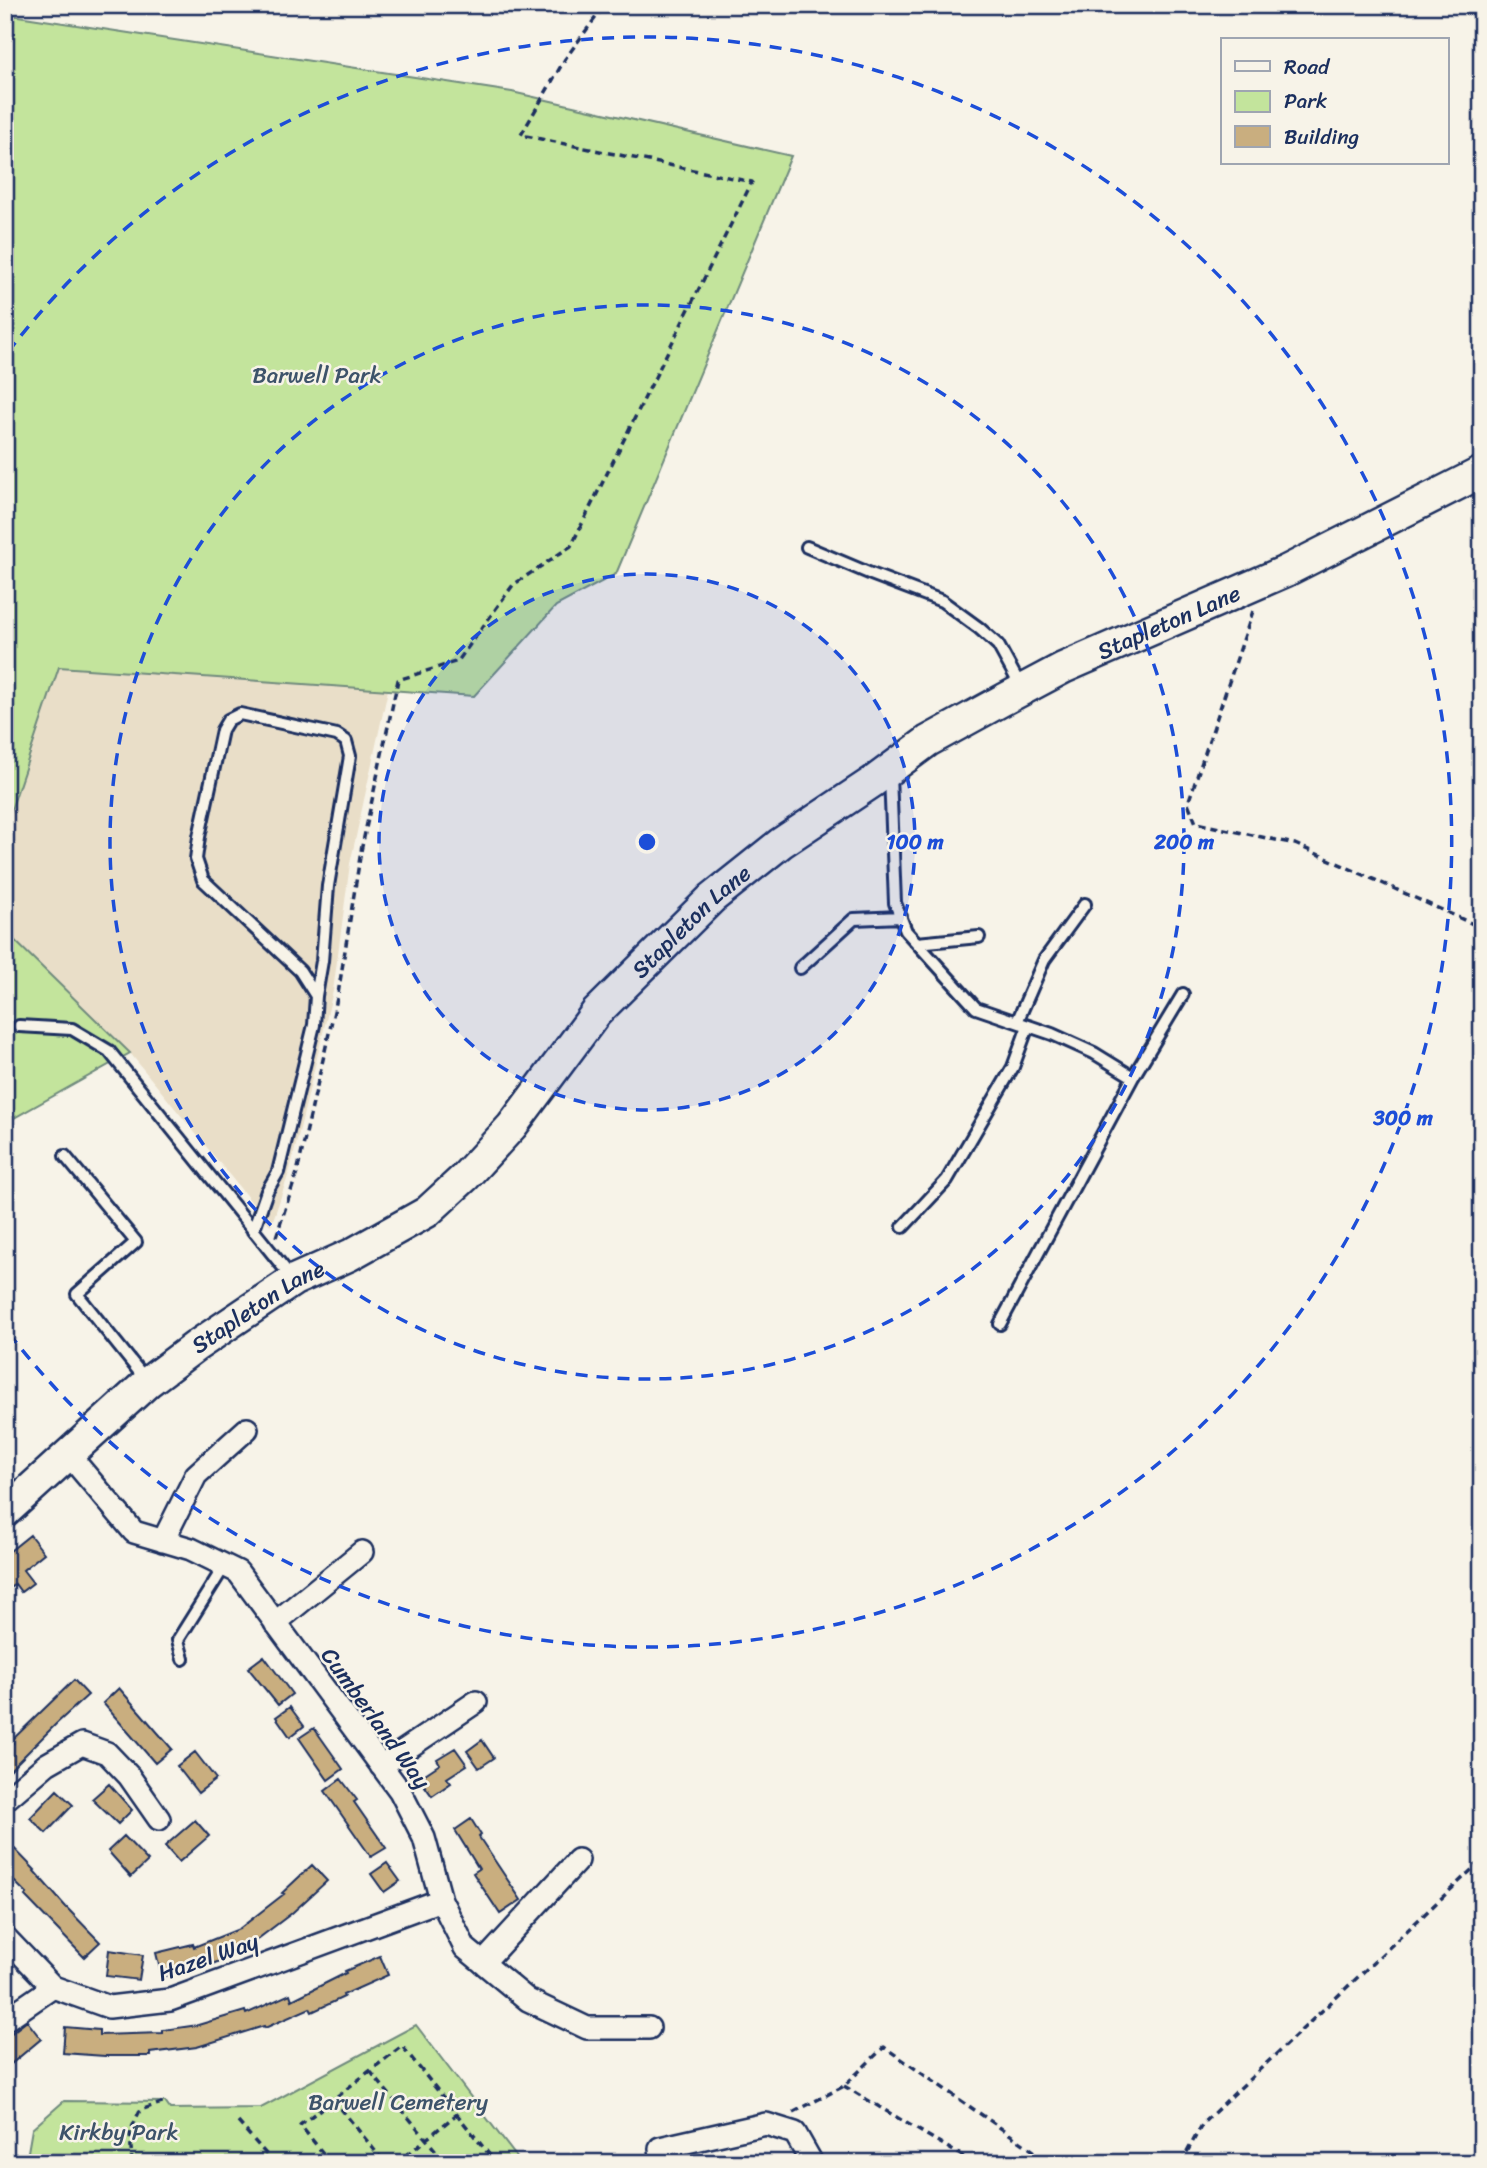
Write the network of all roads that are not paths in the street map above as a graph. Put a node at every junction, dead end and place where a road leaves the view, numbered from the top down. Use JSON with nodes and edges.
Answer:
{"nodes":[{"id":1,"x":1482,"y":472,"type":"edge"},
{"id":2,"x":807,"y":547,"type":"dead end"},
{"id":3,"x":1023,"y":690,"type":"junction"},
{"id":4,"x":890,"y":769,"type":"junction"},
{"id":5,"x":1085,"y":905,"type":"dead end"},
{"id":6,"x":901,"y":917,"type":"junction"},
{"id":7,"x":979,"y":937,"type":"dead end"},
{"id":8,"x":917,"y":943,"type":"junction"},
{"id":9,"x":800,"y":968,"type":"dead end"},
{"id":10,"x":1183,"y":994,"type":"dead end"},
{"id":11,"x":316,"y":996,"type":"junction"},
{"id":12,"x":1017,"y":1021,"type":"junction"},
{"id":13,"x":19,"y":1026,"type":"dead end"},
{"id":14,"x":1028,"y":1026,"type":"junction"},
{"id":15,"x":1133,"y":1077,"type":"junction"},
{"id":16,"x":65,"y":1156,"type":"dead end"},
{"id":17,"x":903,"y":1227,"type":"dead end"},
{"id":18,"x":253,"y":1231,"type":"junction"},
{"id":19,"x":293,"y":1280,"type":"junction"},
{"id":20,"x":1000,"y":1324,"type":"dead end"},
{"id":21,"x":148,"y":1382,"type":"junction"},
{"id":22,"x":247,"y":1429,"type":"dead end"},
{"id":23,"x":69,"y":1455,"type":"junction"},
{"id":24,"x":5,"y":1512,"type":"edge"},
{"id":25,"x":163,"y":1541,"type":"junction"},
{"id":26,"x":362,"y":1552,"type":"dead end"},
{"id":27,"x":225,"y":1565,"type":"junction"},
{"id":28,"x":275,"y":1623,"type":"junction"},
{"id":29,"x":183,"y":1659,"type":"dead end"},
{"id":30,"x":476,"y":1702,"type":"dead end"},
{"id":31,"x":381,"y":1766,"type":"junction"},
{"id":32,"x":5,"y":1800,"type":"edge"},
{"id":33,"x":159,"y":1819,"type":"dead end"},
{"id":34,"x":578,"y":1860,"type":"dead end"},
{"id":35,"x":440,"y":1900,"type":"junction"},
{"id":36,"x":5,"y":1937,"type":"edge"},
{"id":37,"x":483,"y":1963,"type":"junction"},
{"id":38,"x":53,"y":1987,"type":"junction"},
{"id":39,"x":5,"y":2020,"type":"edge"},
{"id":40,"x":649,"y":2028,"type":"dead end"},
{"id":41,"x":662,"y":2163,"type":"edge"},
{"id":42,"x":812,"y":2163,"type":"edge"}],
"edges":[{"from":1,"to":3,"type":"street","name":"Stapleton Lane"},
{"from":2,"to":3,"type":"lane"},
{"from":3,"to":4,"type":"street","name":"Stapleton Lane"},
{"from":4,"to":6,"type":"lane"},
{"from":4,"to":19,"type":"street","name":"Stapleton Lane"},
{"from":5,"to":12,"type":"lane"},
{"from":6,"to":8,"type":"lane"},
{"from":6,"to":9,"type":"lane"},
{"from":7,"to":8,"type":"lane"},
{"from":8,"to":12,"type":"lane"},
{"from":10,"to":15,"type":"lane"},
{"from":11,"to":11,"type":"lane"},
{"from":11,"to":18,"type":"lane"},
{"from":12,"to":14,"type":"lane"},
{"from":13,"to":18,"type":"lane"},
{"from":14,"to":15,"type":"lane"},
{"from":14,"to":17,"type":"lane"},
{"from":15,"to":20,"type":"lane"},
{"from":16,"to":21,"type":"lane"},
{"from":18,"to":19,"type":"lane"},
{"from":19,"to":21,"type":"street","name":"Stapleton Lane"},
{"from":21,"to":23,"type":"street","name":"Stapleton Lane"},
{"from":22,"to":25,"type":"street"},
{"from":23,"to":24,"type":"street","name":"Stapleton Lane"},
{"from":23,"to":25,"type":"street","name":"Cumberland Way"},
{"from":25,"to":27,"type":"street","name":"Cumberland Way"},
{"from":26,"to":28,"type":"street"},
{"from":27,"to":28,"type":"street","name":"Cumberland Way"},
{"from":27,"to":29,"type":"lane"},
{"from":28,"to":31,"type":"street","name":"Cumberland Way"},
{"from":30,"to":31,"type":"street"},
{"from":31,"to":35,"type":"street","name":"Cumberland Way"},
{"from":32,"to":33,"type":"street"},
{"from":34,"to":37,"type":"street"},
{"from":35,"to":37,"type":"street","name":"Cumberland Way"},
{"from":35,"to":38,"type":"street","name":"Hazel Way"},
{"from":36,"to":38,"type":"street","name":"Hazel Way"},
{"from":37,"to":40,"type":"street","name":"Cumberland Way"},
{"from":38,"to":39,"type":"street"},
{"from":41,"to":42,"type":"street"}]}
